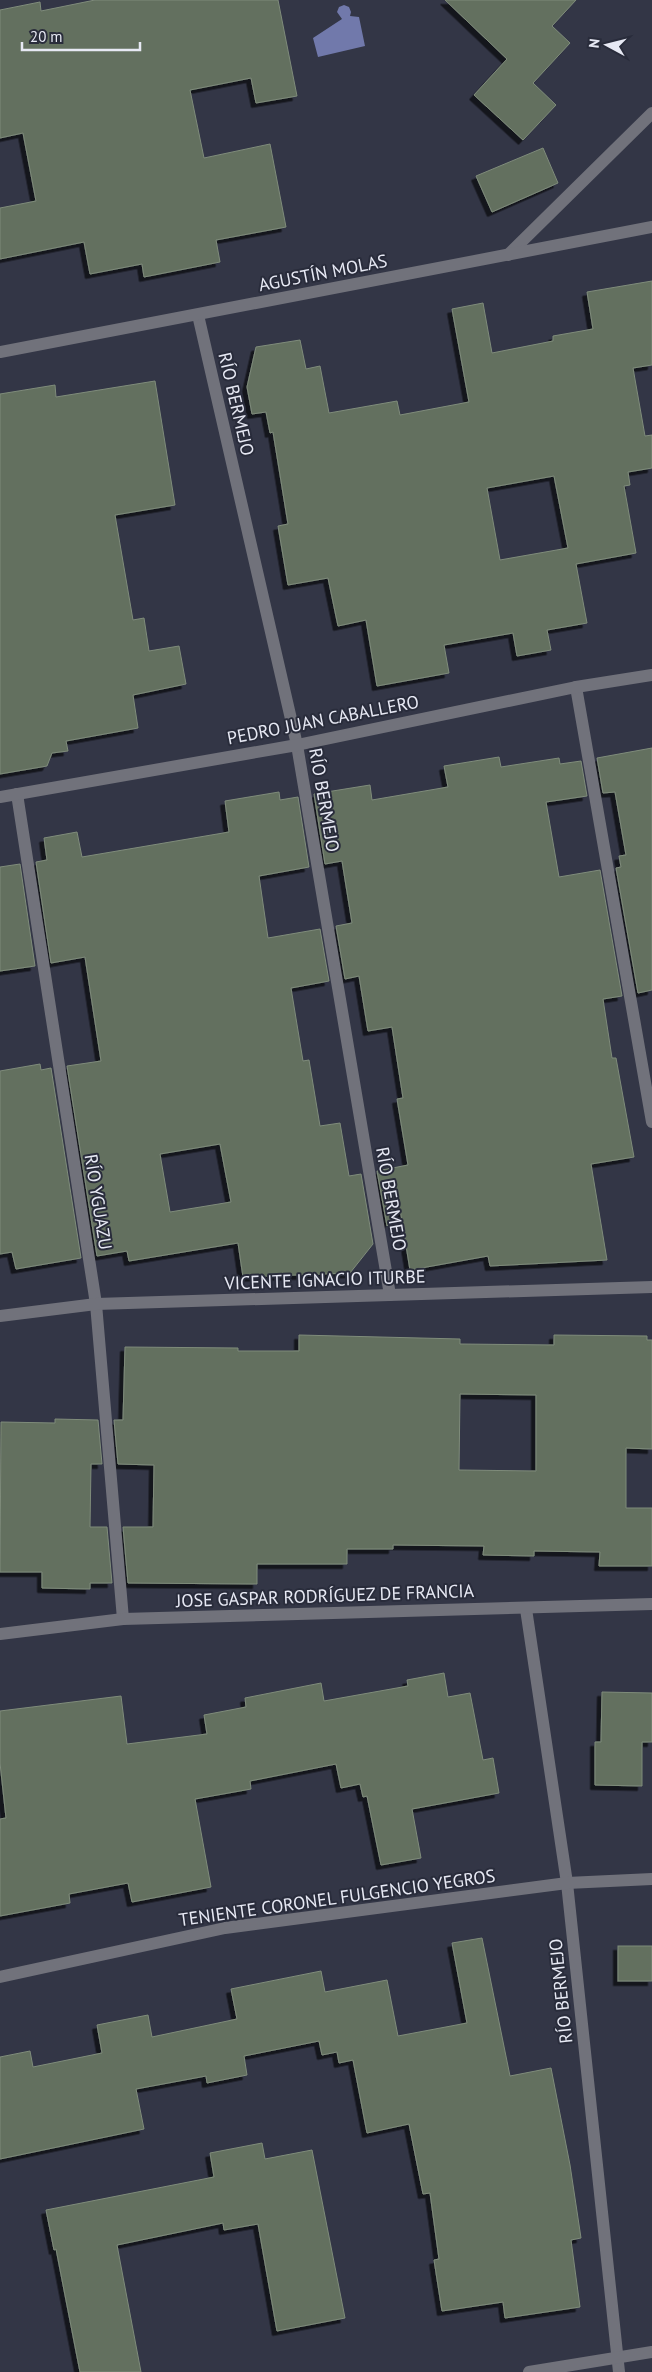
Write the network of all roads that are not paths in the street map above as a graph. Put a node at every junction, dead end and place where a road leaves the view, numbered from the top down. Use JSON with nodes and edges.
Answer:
{"nodes":[{"id":1,"x":652,"y":113,"type":"edge"},
{"id":2,"x":652,"y":227,"type":"edge"},
{"id":3,"x":508,"y":255,"type":"junction"},
{"id":4,"x":198,"y":315,"type":"junction"},
{"id":5,"x":0,"y":352,"type":"edge"},
{"id":6,"x":652,"y":675,"type":"edge"},
{"id":7,"x":576,"y":687,"type":"junction"},
{"id":8,"x":297,"y":745,"type":"junction"},
{"id":9,"x":17,"y":794,"type":"junction"},
{"id":10,"x":0,"y":797,"type":"edge"},
{"id":11,"x":652,"y":1122,"type":"edge"},
{"id":12,"x":652,"y":1287,"type":"edge"},
{"id":13,"x":390,"y":1295,"type":"junction"},
{"id":14,"x":96,"y":1304,"type":"junction"},
{"id":15,"x":0,"y":1316,"type":"edge"},
{"id":16,"x":652,"y":1604,"type":"edge"},
{"id":17,"x":526,"y":1608,"type":"junction"},
{"id":18,"x":123,"y":1619,"type":"junction"},
{"id":19,"x":0,"y":1634,"type":"edge"},
{"id":20,"x":652,"y":1879,"type":"edge"},
{"id":21,"x":567,"y":1883,"type":"junction"},
{"id":22,"x":0,"y":1977,"type":"edge"},
{"id":23,"x":652,"y":2352,"type":"edge"},
{"id":24,"x":617,"y":2358,"type":"junction"},
{"id":25,"x":529,"y":2372,"type":"edge"},
{"id":26,"x":619,"y":2372,"type":"edge"}],
"edges":[{"from":1,"to":3,"type":"street"},
{"from":2,"to":3,"type":"street","name":"AGUSTÍN MOLAS"},
{"from":3,"to":4,"type":"street","name":"AGUSTÍN MOLAS"},
{"from":4,"to":5,"type":"street","name":"AGUSTÍN MOLAS"},
{"from":4,"to":8,"type":"street","name":"RÍO BERMEJO"},
{"from":6,"to":7,"type":"street","name":"PEDRO JUAN CABALLERO"},
{"from":7,"to":8,"type":"street","name":"PEDRO JUAN CABALLERO"},
{"from":7,"to":11,"type":"street"},
{"from":8,"to":9,"type":"street","name":"PEDRO JUAN CABALLERO"},
{"from":8,"to":13,"type":"street","name":"RÍO BERMEJO"},
{"from":9,"to":10,"type":"street","name":"PEDRO JUAN CABALLERO"},
{"from":9,"to":14,"type":"street","name":"RÍO YGUAZU"},
{"from":12,"to":13,"type":"street","name":"VICENTE IGNACIO ITURBE"},
{"from":13,"to":14,"type":"street","name":"VICENTE IGNACIO ITURBE"},
{"from":14,"to":15,"type":"street","name":"VICENTE IGNACIO ITURBE"},
{"from":14,"to":18,"type":"street","name":"RÍO YGUAZU"},
{"from":16,"to":17,"type":"street","name":"JOSE GASPAR RODRÍGUEZ DE FRANCIA"},
{"from":17,"to":18,"type":"street","name":"JOSE GASPAR RODRÍGUEZ DE FRANCIA"},
{"from":17,"to":21,"type":"street","name":"RÍO BERMEJO"},
{"from":18,"to":19,"type":"street","name":"JOSE GASPAR RODRÍGUEZ DE FRANCIA"},
{"from":20,"to":21,"type":"street","name":"TENIENTE CORONEL FULGENCIO YEGROS"},
{"from":21,"to":22,"type":"street","name":"TENIENTE CORONEL FULGENCIO YEGROS"},
{"from":21,"to":24,"type":"street","name":"RÍO BERMEJO"},
{"from":23,"to":24,"type":"street"},
{"from":24,"to":25,"type":"street"},
{"from":24,"to":26,"type":"street","name":"RÍO BERMEJO"}]}
